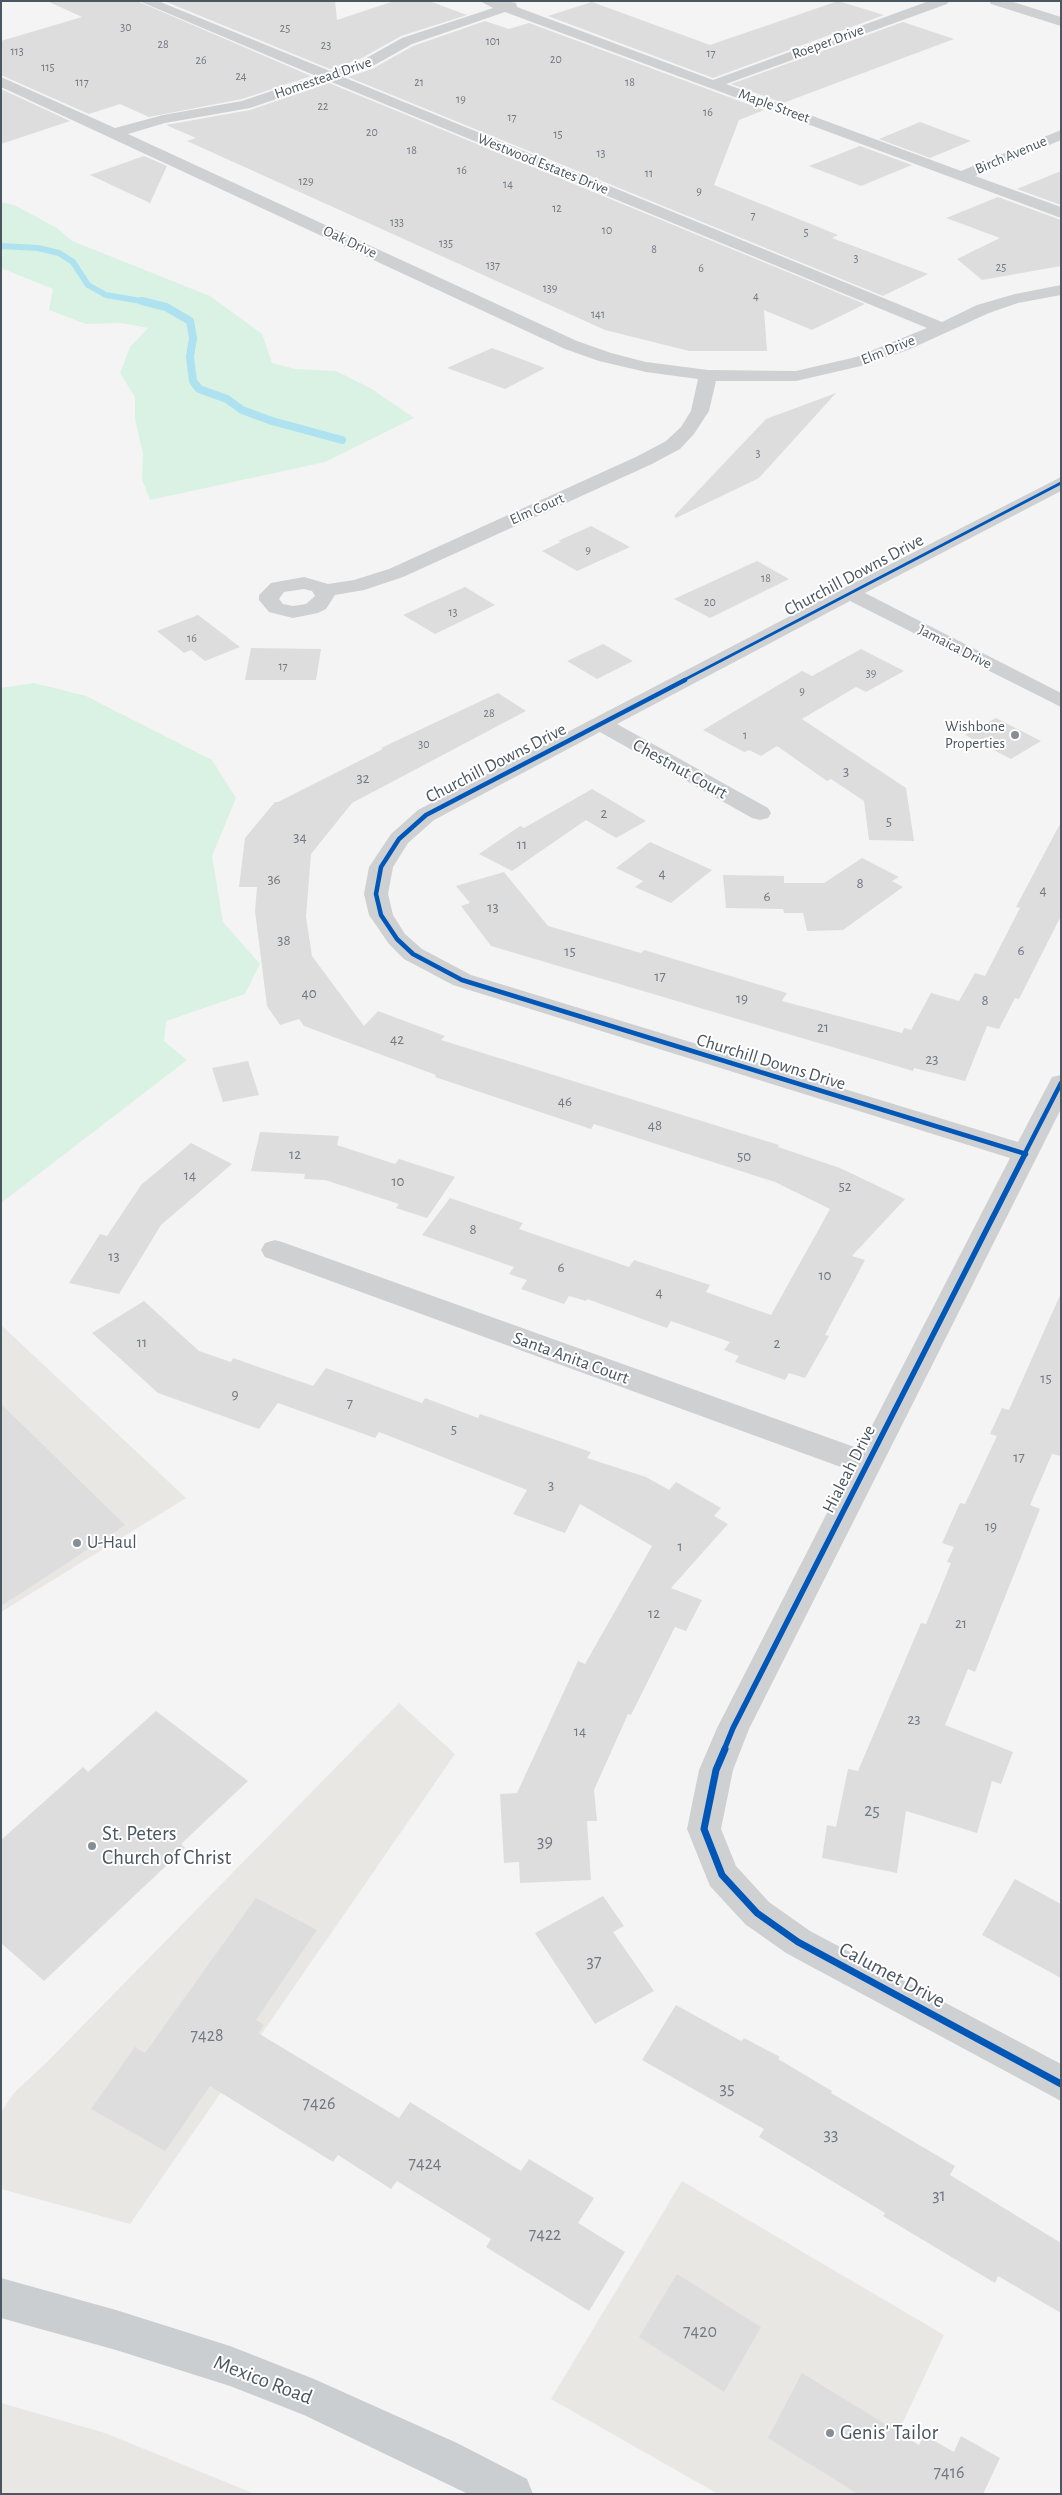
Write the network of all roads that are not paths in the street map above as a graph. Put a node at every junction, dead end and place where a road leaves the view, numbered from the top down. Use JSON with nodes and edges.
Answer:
{"nodes":[{"id":1,"x":146,"y":1,"type":"edge"},
{"id":2,"x":487,"y":1,"type":"edge"},
{"id":3,"x":524,"y":1,"type":"edge"},
{"id":4,"x":942,"y":1,"type":"edge"},
{"id":5,"x":996,"y":1,"type":"edge"},
{"id":6,"x":505,"y":8,"type":"junction"},
{"id":7,"x":1061,"y":22,"type":"edge"},
{"id":8,"x":330,"y":76,"type":"junction"},
{"id":9,"x":1,"y":80,"type":"edge"},
{"id":10,"x":714,"y":84,"type":"junction"},
{"id":11,"x":115,"y":133,"type":"junction"},
{"id":12,"x":1061,"y":134,"type":"edge"},
{"id":13,"x":962,"y":176,"type":"junction"},
{"id":14,"x":1061,"y":212,"type":"edge"},
{"id":15,"x":1061,"y":290,"type":"edge"},
{"id":16,"x":940,"y":327,"type":"junction"},
{"id":17,"x":708,"y":375,"type":"junction"},
{"id":18,"x":1057,"y":489,"type":"edge"},
{"id":19,"x":324,"y":592,"type":"dead end"},
{"id":20,"x":849,"y":593,"type":"junction"},
{"id":21,"x":1061,"y":701,"type":"edge"},
{"id":22,"x":601,"y":724,"type":"junction"},
{"id":23,"x":760,"y":813,"type":"dead end"},
{"id":24,"x":1061,"y":1083,"type":"edge"},
{"id":25,"x":1026,"y":1154,"type":"junction"},
{"id":26,"x":275,"y":1250,"type":"dead end"},
{"id":27,"x":867,"y":1464,"type":"junction"},
{"id":28,"x":722,"y":1875,"type":"joint"},
{"id":29,"x":1061,"y":2084,"type":"edge"},
{"id":30,"x":1,"y":2298,"type":"edge"},
{"id":31,"x":512,"y":2494,"type":"edge"}],
"edges":[{"from":1,"to":8,"type":"street","name":"Westwood Estates Drive"},
{"from":2,"to":6,"type":"street","name":"Maple Street"},
{"from":3,"to":6,"type":"street","name":"Homestead Drive"},
{"from":4,"to":10,"type":"street","name":"Roeper Drive"},
{"from":5,"to":7,"type":"street"},
{"from":6,"to":8,"type":"street","name":"Homestead Drive"},
{"from":6,"to":10,"type":"street","name":"Maple Street"},
{"from":8,"to":11,"type":"street","name":"Homestead Drive"},
{"from":8,"to":16,"type":"street","name":"Westwood Estates Drive"},
{"from":9,"to":11,"type":"street","name":"Oak Drive"},
{"from":10,"to":13,"type":"street","name":"Maple Street"},
{"from":11,"to":17,"type":"street","name":"Oak Drive"},
{"from":12,"to":13,"type":"street","name":"Birch Avenue"},
{"from":13,"to":14,"type":"street","name":"Maple Street"},
{"from":15,"to":16,"type":"street","name":"Elm Drive"},
{"from":16,"to":17,"type":"street","name":"Elm Drive"},
{"from":17,"to":19,"type":"street","name":"Elm Court"},
{"from":18,"to":20,"type":"street","name":"Churchill Downs Drive"},
{"from":20,"to":21,"type":"street","name":"Jamaica Drive"},
{"from":20,"to":22,"type":"street","name":"Churchill Downs Drive"},
{"from":22,"to":23,"type":"street","name":"Chestnut Court"},
{"from":22,"to":25,"type":"street","name":"Churchill Downs Drive"},
{"from":24,"to":25,"type":"street","name":"Hialeah Drive"},
{"from":25,"to":27,"type":"street","name":"Hialeah Drive"},
{"from":26,"to":27,"type":"street","name":"Santa Anita Court"},
{"from":27,"to":28,"type":"street","name":"Hialeah Drive"},
{"from":28,"to":29,"type":"street","name":"Calumet Drive"},
{"from":30,"to":31,"type":"main road","name":"Mexico Road"}]}
